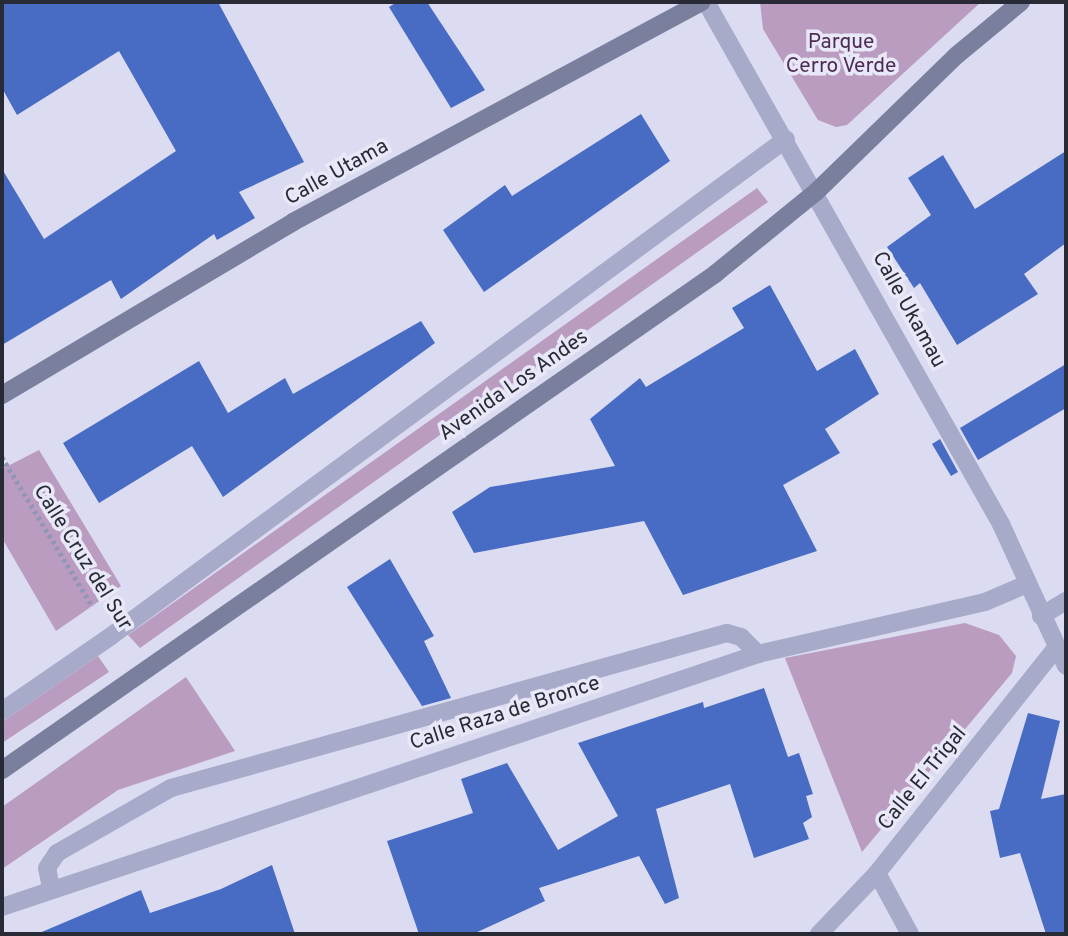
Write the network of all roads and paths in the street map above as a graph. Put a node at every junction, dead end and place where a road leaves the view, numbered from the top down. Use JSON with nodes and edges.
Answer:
{"nodes":[{"id":1,"x":703,"y":2,"type":"edge"},
{"id":2,"x":1021,"y":2,"type":"edge"},
{"id":3,"x":786,"y":139,"type":"junction"},
{"id":4,"x":816,"y":192,"type":"junction"},
{"id":5,"x":2,"y":395,"type":"edge"},
{"id":6,"x":2,"y":457,"type":"edge"},
{"id":7,"x":1027,"y":584,"type":"junction"},
{"id":8,"x":1066,"y":601,"type":"edge"},
{"id":9,"x":1041,"y":616,"type":"junction"},
{"id":10,"x":110,"y":636,"type":"junction"},
{"id":11,"x":1056,"y":648,"type":"junction"},
{"id":12,"x":758,"y":654,"type":"junction"},
{"id":13,"x":1066,"y":666,"type":"edge"},
{"id":14,"x":2,"y":711,"type":"edge"},
{"id":15,"x":2,"y":770,"type":"edge"},
{"id":16,"x":877,"y":873,"type":"junction"},
{"id":17,"x":51,"y":888,"type":"junction"},
{"id":18,"x":2,"y":907,"type":"edge"},
{"id":19,"x":819,"y":934,"type":"edge"},
{"id":20,"x":910,"y":934,"type":"edge"}],
"edges":[{"from":1,"to":3,"type":"street","name":"Calle Ukamau"},
{"from":1,"to":5,"type":"street","name":"Calle Utama"},
{"from":2,"to":4,"type":"street","name":"Avenida Los Andes"},
{"from":3,"to":4,"type":"street","name":"Calle Ukamau"},
{"from":3,"to":10,"type":"street","name":"Avenida Los Andes"},
{"from":4,"to":7,"type":"street","name":"Calle Ukamau"},
{"from":4,"to":15,"type":"street","name":"Avenida Los Andes"},
{"from":6,"to":10,"type":"path","name":"Calle Cruz del Sur"},
{"from":7,"to":9,"type":"street","name":"Calle Ukamau"},
{"from":7,"to":12,"type":"street","name":"Calle Raza de Bronce"},
{"from":8,"to":9,"type":"street"},
{"from":9,"to":11,"type":"street","name":"Calle Ukamau"},
{"from":10,"to":14,"type":"street","name":"Avenida Los Andes"},
{"from":11,"to":13,"type":"street","name":"Calle Ukamau"},
{"from":11,"to":16,"type":"street","name":"Calle El Trigal"},
{"from":12,"to":17,"type":"street","name":"Calle Raza de Bronce"},
{"from":12,"to":17,"type":"street"},
{"from":16,"to":19,"type":"street","name":"Calle El Trigal"},
{"from":16,"to":20,"type":"street"},
{"from":17,"to":18,"type":"street","name":"Calle Raza de Bronce"}]}
